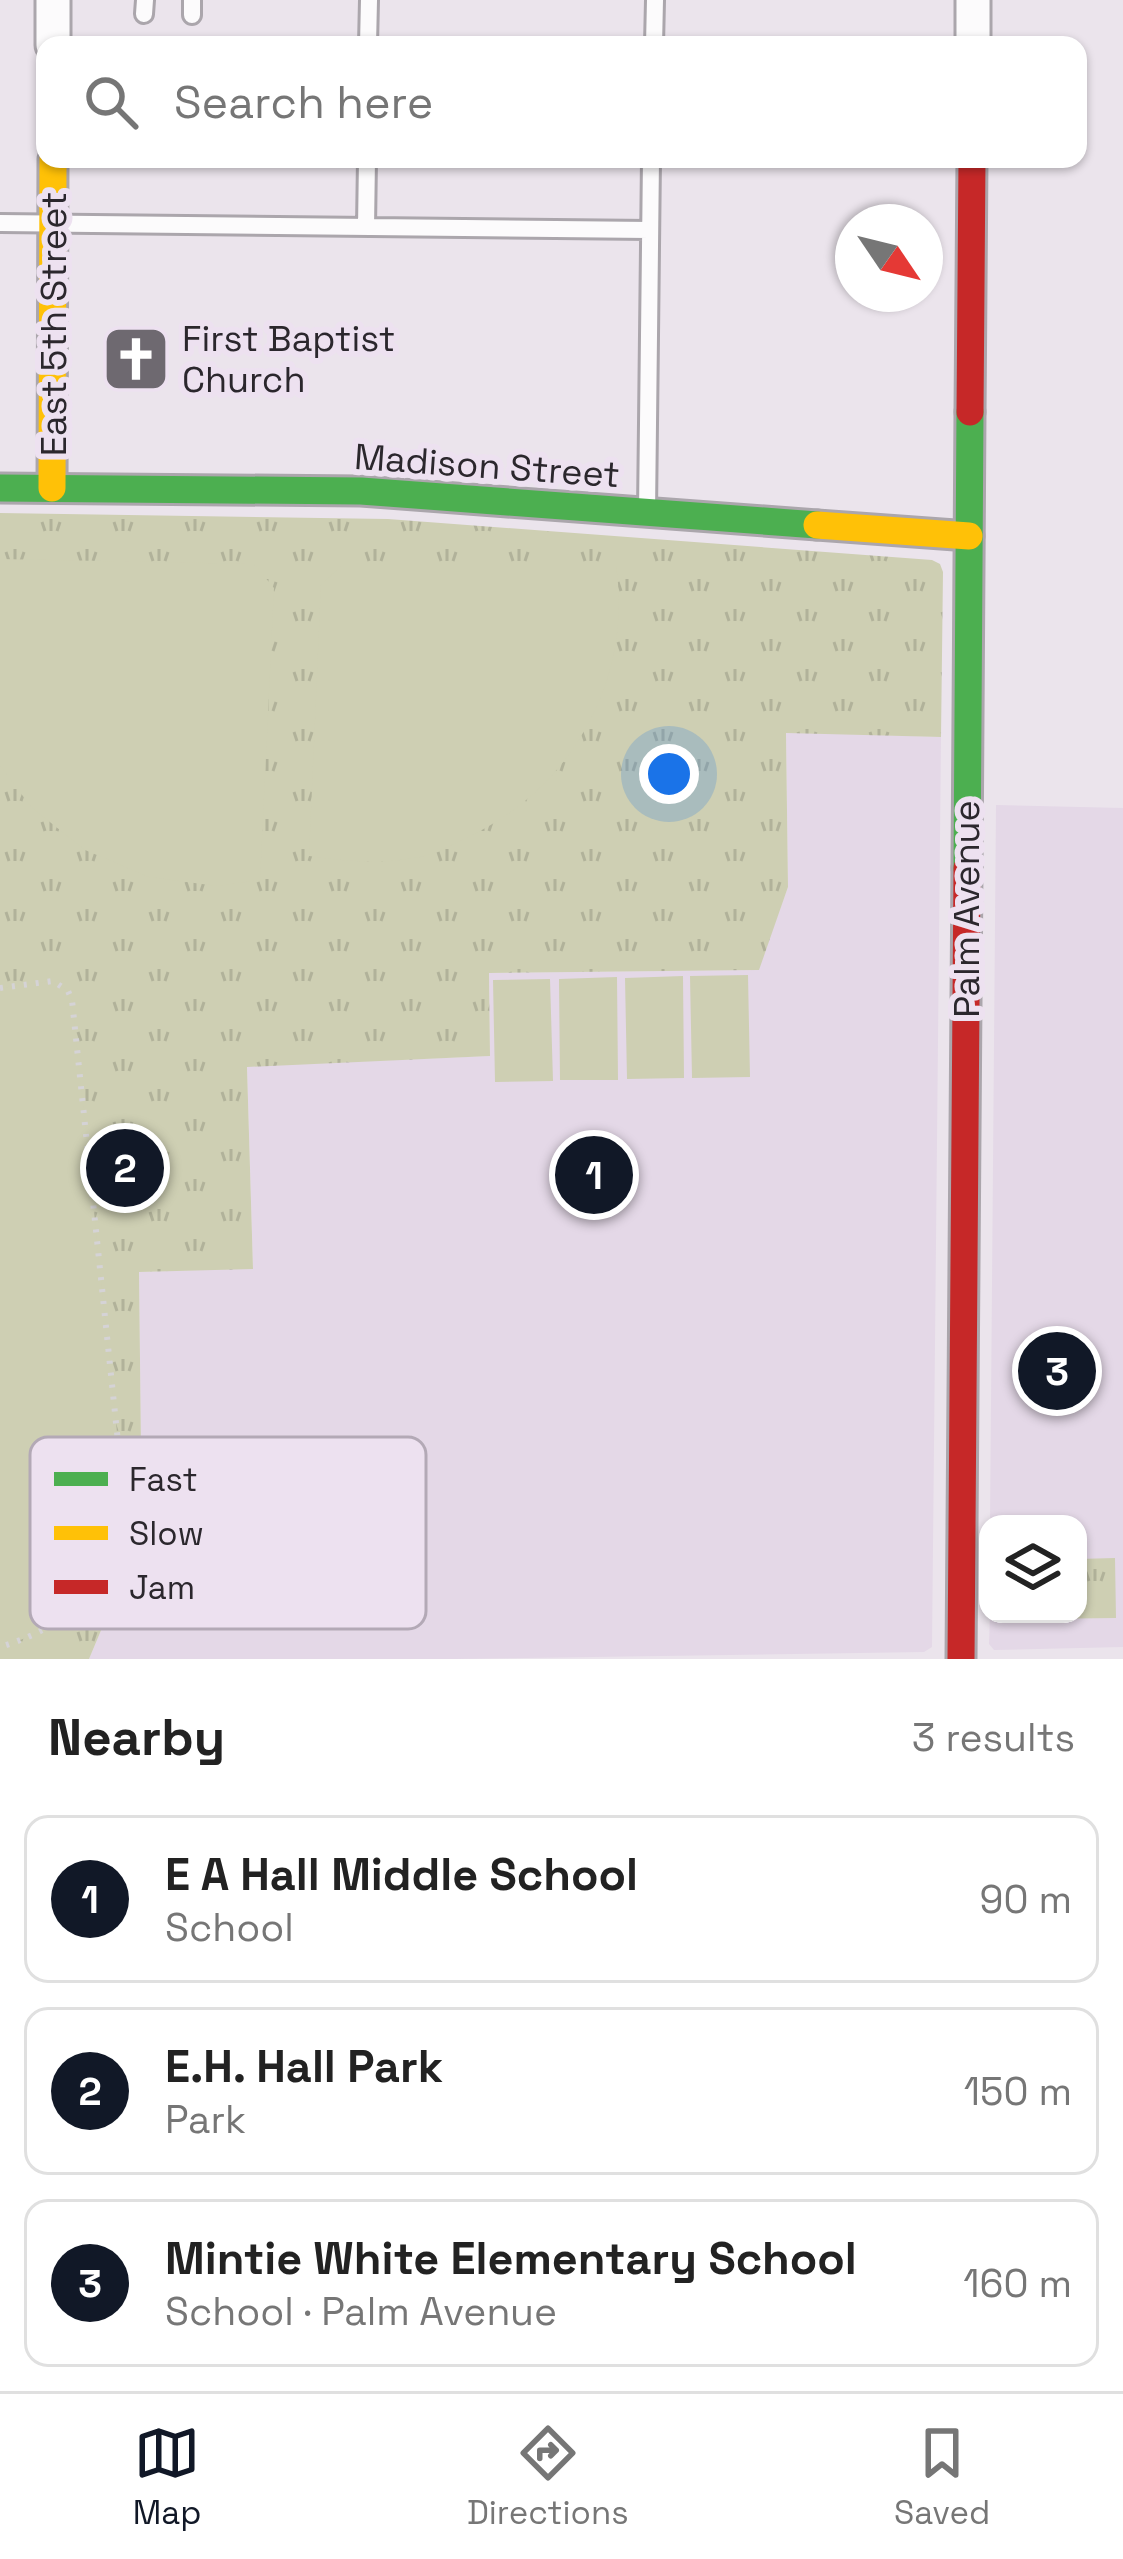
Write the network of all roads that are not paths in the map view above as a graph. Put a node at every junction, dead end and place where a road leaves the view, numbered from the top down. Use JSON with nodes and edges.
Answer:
{"nodes":[{"id":1,"x":53,"y":0,"type":"edge"},
{"id":2,"x":369,"y":0,"type":"edge"},
{"id":3,"x":655,"y":0,"type":"edge"},
{"id":4,"x":973,"y":0,"type":"edge"},
{"id":5,"x":53,"y":36,"type":"edge"},
{"id":6,"x":368,"y":36,"type":"edge"},
{"id":7,"x":654,"y":36,"type":"edge"},
{"id":8,"x":973,"y":36,"type":"edge"},
{"id":9,"x":53,"y":168,"type":"edge"},
{"id":10,"x":367,"y":168,"type":"edge"},
{"id":11,"x":651,"y":168,"type":"edge"},
{"id":12,"x":972,"y":168,"type":"edge"},
{"id":13,"x":0,"y":223,"type":"edge"},
{"id":14,"x":52,"y":223,"type":"junction"},
{"id":15,"x":366,"y":227,"type":"junction"},
{"id":16,"x":649,"y":230,"type":"junction"},
{"id":17,"x":0,"y":488,"type":"edge"},
{"id":18,"x":52,"y":488,"type":"junction"},
{"id":19,"x":647,"y":513,"type":"junction"},
{"id":20,"x":969,"y":536,"type":"junction"},
{"id":21,"x":961,"y":1659,"type":"edge"}],
"edges":[{"from":1,"to":5,"type":"street"},
{"from":2,"to":6,"type":"lane"},
{"from":3,"to":7,"type":"lane"},
{"from":4,"to":8,"type":"street"},
{"from":9,"to":14,"type":"street","name":"East 5th Street"},
{"from":10,"to":15,"type":"lane"},
{"from":11,"to":16,"type":"lane"},
{"from":12,"to":20,"type":"street","name":"Palm Avenue"},
{"from":13,"to":14,"type":"lane"},
{"from":14,"to":15,"type":"lane"},
{"from":14,"to":18,"type":"street","name":"East 5th Street"},
{"from":15,"to":16,"type":"lane"},
{"from":16,"to":19,"type":"lane"},
{"from":17,"to":18,"type":"street","name":"Madison Street"},
{"from":18,"to":19,"type":"street","name":"Madison Street"},
{"from":19,"to":20,"type":"street","name":"Madison Street"},
{"from":20,"to":21,"type":"street","name":"Palm Avenue"}]}
